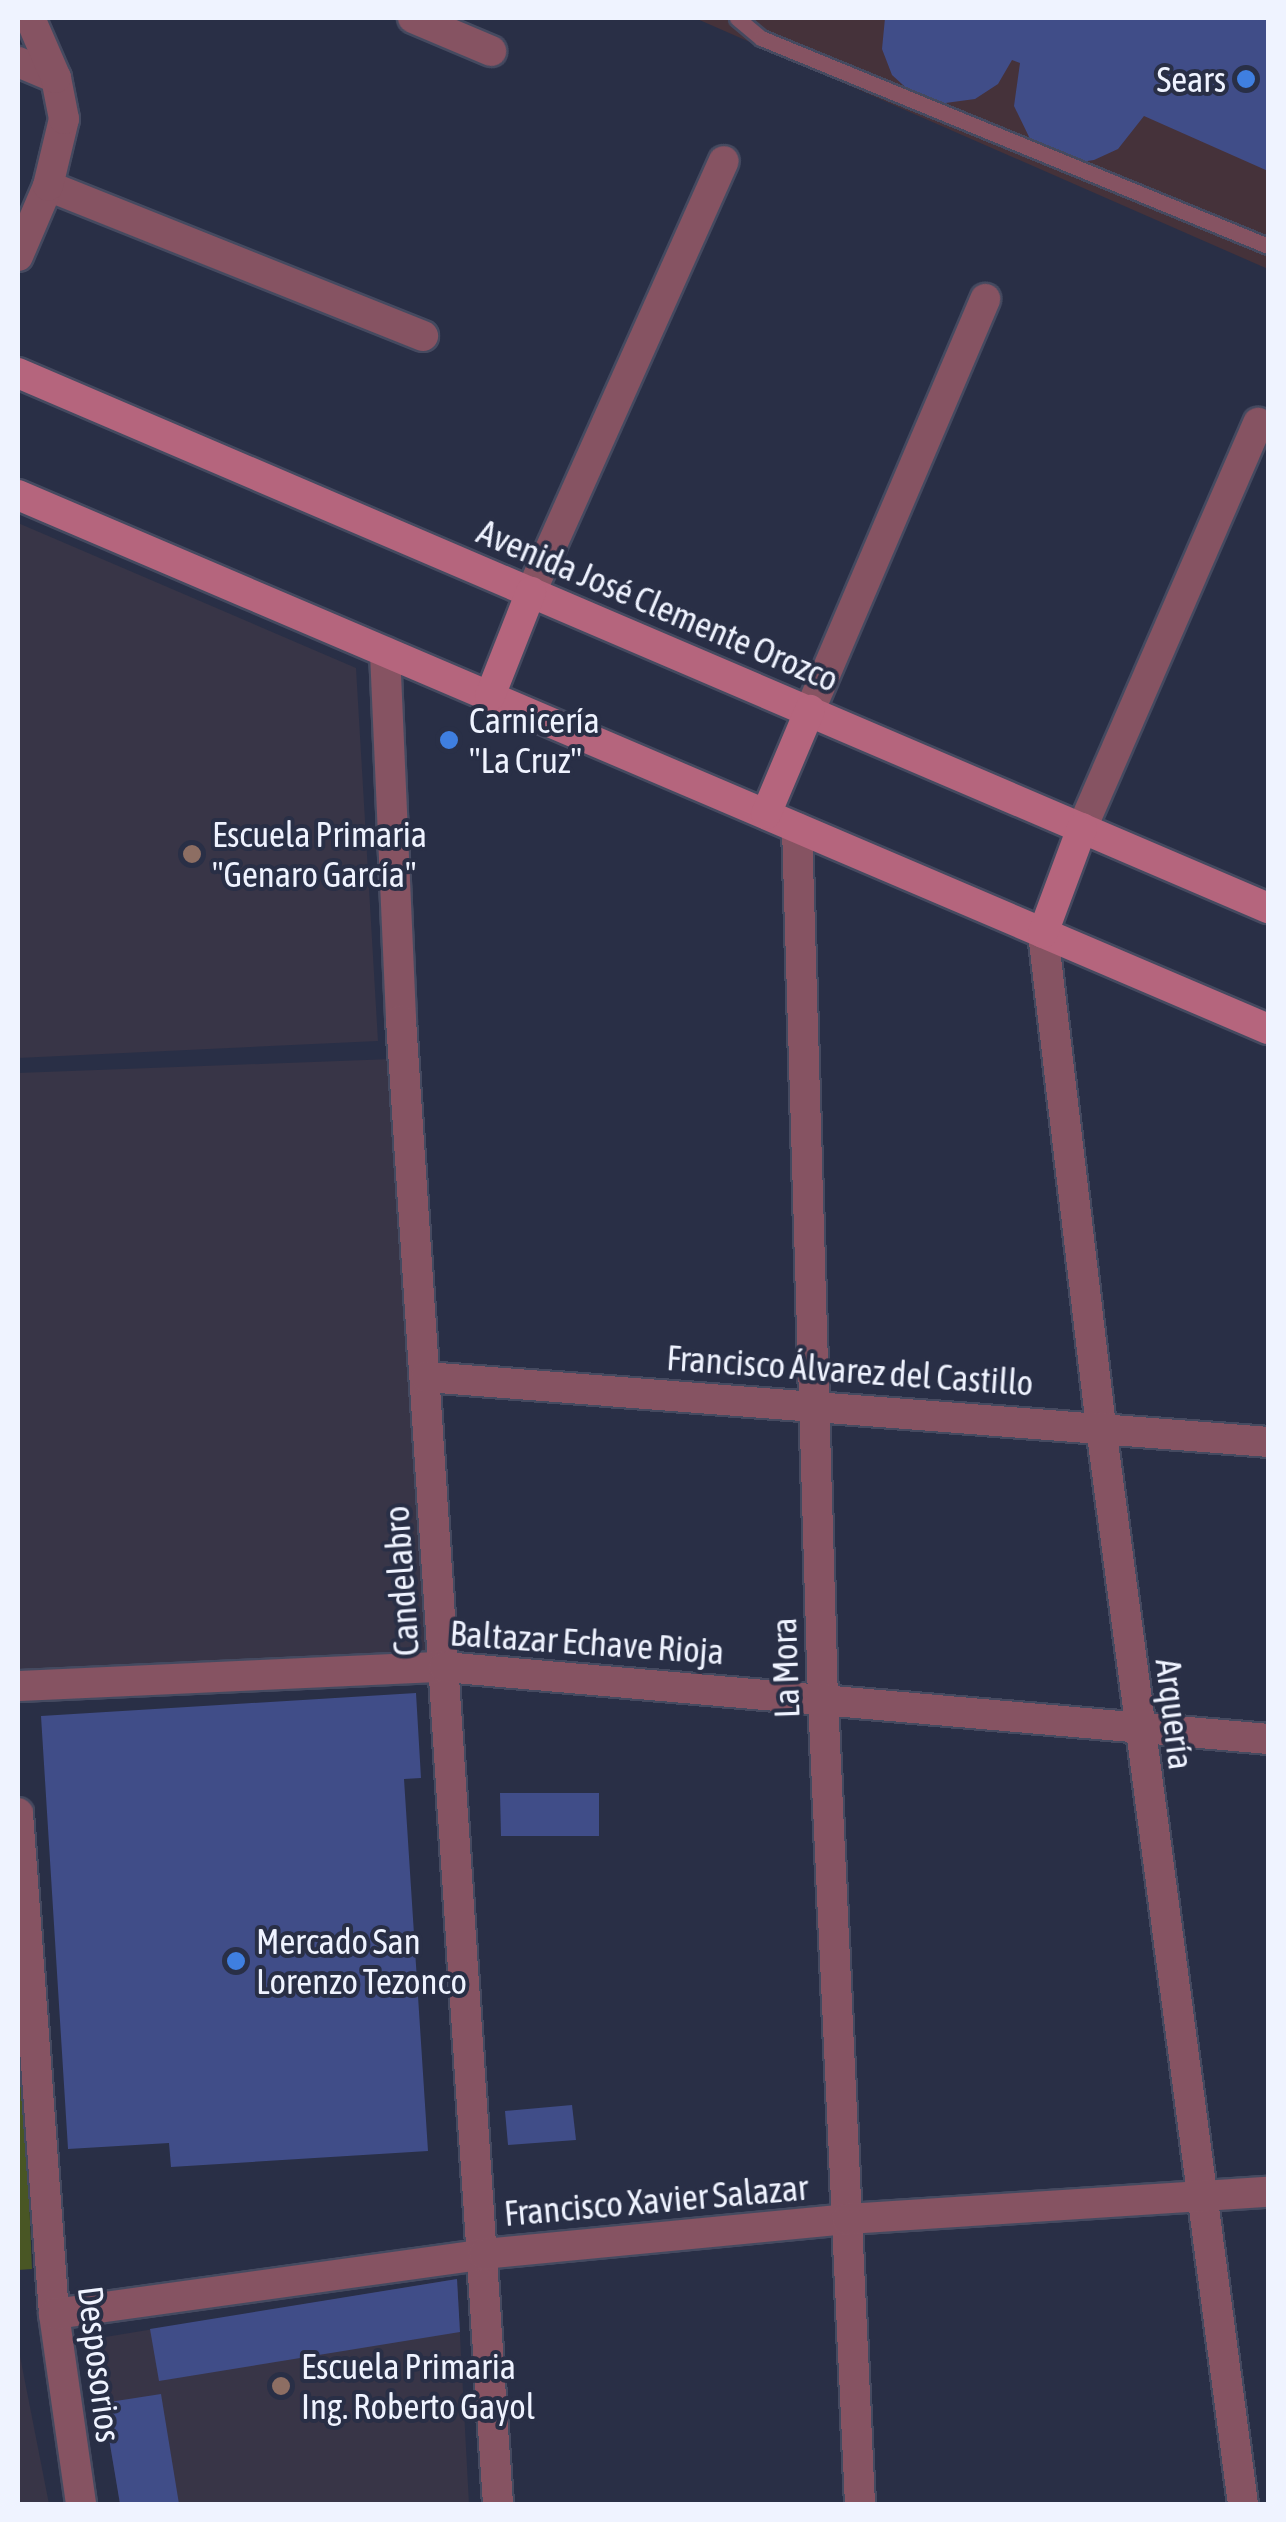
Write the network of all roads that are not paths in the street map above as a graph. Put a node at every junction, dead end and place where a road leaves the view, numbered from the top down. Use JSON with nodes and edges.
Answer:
{"nodes":[{"id":1,"x":30,"y":18,"type":"edge"},
{"id":2,"x":413,"y":18,"type":"edge"},
{"id":3,"x":737,"y":18,"type":"edge"},
{"id":4,"x":490,"y":51,"type":"dead end"},
{"id":5,"x":18,"y":62,"type":"edge"},
{"id":6,"x":56,"y":78,"type":"junction"},
{"id":7,"x":724,"y":161,"type":"dead end"},
{"id":8,"x":48,"y":186,"type":"junction"},
{"id":9,"x":1268,"y":246,"type":"edge"},
{"id":10,"x":18,"y":256,"type":"edge"},
{"id":11,"x":985,"y":298,"type":"dead end"},
{"id":12,"x":422,"y":336,"type":"dead end"},
{"id":13,"x":18,"y":372,"type":"edge"},
{"id":14,"x":1258,"y":423,"type":"dead end"},
{"id":15,"x":18,"y":495,"type":"edge"},
{"id":16,"x":531,"y":592,"type":"junction"},
{"id":17,"x":384,"y":652,"type":"junction"},
{"id":18,"x":490,"y":696,"type":"junction"},
{"id":19,"x":810,"y":710,"type":"junction"},
{"id":20,"x":766,"y":814,"type":"junction"},
{"id":21,"x":797,"y":828,"type":"junction"},
{"id":22,"x":1082,"y":828,"type":"junction"},
{"id":23,"x":1268,"y":908,"type":"edge"},
{"id":24,"x":1043,"y":933,"type":"junction"},
{"id":25,"x":1268,"y":1029,"type":"edge"},
{"id":26,"x":426,"y":1376,"type":"junction"},
{"id":27,"x":816,"y":1405,"type":"junction"},
{"id":28,"x":1100,"y":1427,"type":"junction"},
{"id":29,"x":1268,"y":1442,"type":"edge"},
{"id":30,"x":444,"y":1667,"type":"junction"},
{"id":31,"x":18,"y":1686,"type":"edge"},
{"id":32,"x":823,"y":1699,"type":"junction"},
{"id":33,"x":1139,"y":1728,"type":"junction"},
{"id":34,"x":1268,"y":1739,"type":"edge"},
{"id":35,"x":18,"y":1813,"type":"edge"},
{"id":36,"x":1268,"y":2192,"type":"edge"},
{"id":37,"x":1200,"y":2197,"type":"junction"},
{"id":38,"x":847,"y":2219,"type":"junction"},
{"id":39,"x":484,"y":2254,"type":"junction"},
{"id":40,"x":54,"y":2314,"type":"junction"},
{"id":41,"x":81,"y":2504,"type":"edge"},
{"id":42,"x":498,"y":2504,"type":"edge"},
{"id":43,"x":860,"y":2504,"type":"edge"},
{"id":44,"x":1242,"y":2504,"type":"edge"}],
"edges":[{"from":1,"to":6,"type":"street"},
{"from":2,"to":4,"type":"street"},
{"from":3,"to":9,"type":"lane"},
{"from":5,"to":6,"type":"street"},
{"from":6,"to":8,"type":"street"},
{"from":7,"to":16,"type":"street"},
{"from":8,"to":10,"type":"street"},
{"from":8,"to":12,"type":"street"},
{"from":11,"to":19,"type":"street"},
{"from":13,"to":16,"type":"street","name":"Avenida José Clemente Orozco"},
{"from":14,"to":22,"type":"street"},
{"from":15,"to":17,"type":"street"},
{"from":16,"to":18,"type":"street"},
{"from":16,"to":19,"type":"street","name":"Avenida José Clemente Orozco"},
{"from":17,"to":18,"type":"street"},
{"from":17,"to":26,"type":"street","name":"Candelabro"},
{"from":18,"to":20,"type":"street"},
{"from":19,"to":20,"type":"street"},
{"from":19,"to":22,"type":"street","name":"Avenida José Clemente Orozco"},
{"from":20,"to":21,"type":"street"},
{"from":21,"to":24,"type":"street"},
{"from":21,"to":27,"type":"street","name":"La Mora"},
{"from":22,"to":23,"type":"street","name":"Avenida José Clemente Orozco"},
{"from":22,"to":24,"type":"street"},
{"from":24,"to":25,"type":"street"},
{"from":24,"to":28,"type":"street","name":"Arquería"},
{"from":26,"to":27,"type":"street","name":"Francisco Álvarez del Castillo"},
{"from":26,"to":30,"type":"street","name":"Candelabro"},
{"from":27,"to":28,"type":"street","name":"Francisco Álvarez del Castillo"},
{"from":27,"to":32,"type":"street","name":"La Mora"},
{"from":28,"to":29,"type":"street","name":"Francisco Álvarez del Castillo"},
{"from":28,"to":33,"type":"street","name":"Arquería"},
{"from":30,"to":31,"type":"street","name":"Baltazar Echave Rioja"},
{"from":30,"to":32,"type":"street","name":"Baltazar Echave Rioja"},
{"from":30,"to":39,"type":"street","name":"Candelabro"},
{"from":32,"to":33,"type":"street","name":"Baltazar Echave Rioja"},
{"from":32,"to":38,"type":"street","name":"La Mora"},
{"from":33,"to":34,"type":"street","name":"Baltazar Echave Rioja"},
{"from":33,"to":37,"type":"street","name":"Arquería"},
{"from":35,"to":40,"type":"street","name":"Desposorios"},
{"from":36,"to":37,"type":"street","name":"Francisco Xavier Salazar"},
{"from":37,"to":38,"type":"street","name":"Francisco Xavier Salazar"},
{"from":37,"to":44,"type":"street","name":"Arquería"},
{"from":38,"to":39,"type":"street","name":"Francisco Xavier Salazar"},
{"from":38,"to":43,"type":"street","name":"La Mora"},
{"from":39,"to":40,"type":"street","name":"Francisco Xavier Salazar"},
{"from":39,"to":42,"type":"street","name":"Candelabro"},
{"from":40,"to":41,"type":"street","name":"Desposorios"}]}
